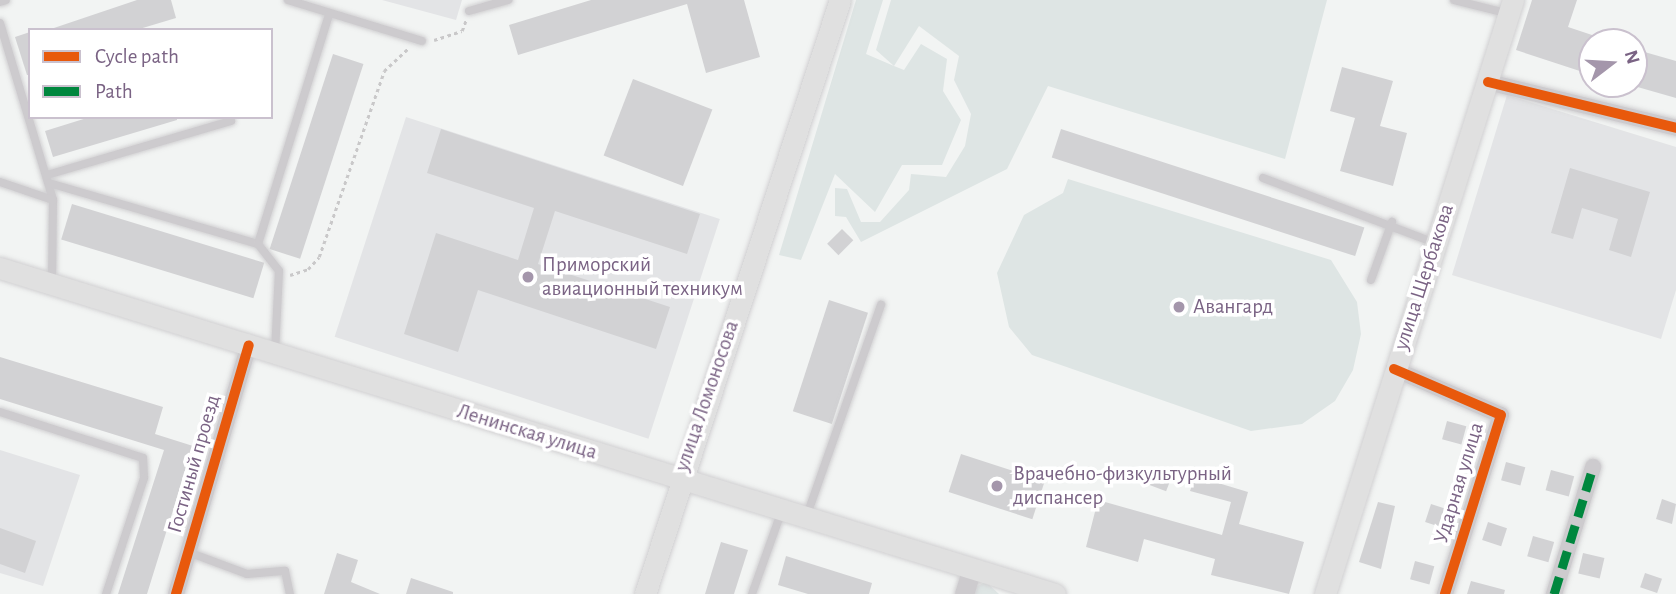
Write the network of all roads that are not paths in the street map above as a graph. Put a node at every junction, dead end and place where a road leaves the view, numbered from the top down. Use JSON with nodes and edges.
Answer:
{"nodes":[{"id":1,"x":6,"y":0,"type":"edge"},
{"id":2,"x":288,"y":0,"type":"edge"},
{"id":3,"x":508,"y":0,"type":"edge"},
{"id":4,"x":840,"y":0,"type":"edge"},
{"id":5,"x":1454,"y":0,"type":"edge"},
{"id":6,"x":0,"y":2,"type":"edge"},
{"id":7,"x":1511,"y":7,"type":"edge"},
{"id":8,"x":469,"y":11,"type":"road end"},
{"id":9,"x":329,"y":15,"type":"junction"},
{"id":10,"x":0,"y":23,"type":"edge"},
{"id":11,"x":422,"y":41,"type":"road end"},
{"id":12,"x":1488,"y":82,"type":"junction"},
{"id":13,"x":28,"y":114,"type":"edge"},
{"id":14,"x":30,"y":119,"type":"edge"},
{"id":15,"x":231,"y":121,"type":"dead end"},
{"id":16,"x":1676,"y":128,"type":"edge"},
{"id":17,"x":1264,"y":178,"type":"dead end"},
{"id":18,"x":48,"y":179,"type":"junction"},
{"id":19,"x":0,"y":182,"type":"edge"},
{"id":20,"x":53,"y":200,"type":"junction"},
{"id":21,"x":1392,"y":222,"type":"junction"},
{"id":22,"x":1435,"y":243,"type":"junction"},
{"id":23,"x":258,"y":244,"type":"junction"},
{"id":24,"x":0,"y":268,"type":"edge"},
{"id":25,"x":1371,"y":280,"type":"dead end"},
{"id":26,"x":52,"y":284,"type":"junction"},
{"id":27,"x":881,"y":305,"type":"dead end"},
{"id":28,"x":249,"y":345,"type":"junction"},
{"id":29,"x":275,"y":353,"type":"junction"},
{"id":30,"x":1394,"y":369,"type":"junction"},
{"id":31,"x":0,"y":412,"type":"edge"},
{"id":32,"x":1593,"y":467,"type":"dead end"},
{"id":33,"x":679,"y":480,"type":"junction"},
{"id":34,"x":782,"y":510,"type":"junction"},
{"id":35,"x":806,"y":518,"type":"junction"},
{"id":36,"x":188,"y":552,"type":"junction"},
{"id":37,"x":972,"y":568,"type":"junction"},
{"id":38,"x":1011,"y":588,"type":"edge"},
{"id":39,"x":106,"y":594,"type":"edge"},
{"id":40,"x":176,"y":594,"type":"edge"},
{"id":41,"x":290,"y":594,"type":"edge"},
{"id":42,"x":645,"y":594,"type":"edge"},
{"id":43,"x":752,"y":594,"type":"edge"},
{"id":44,"x":964,"y":594,"type":"edge"},
{"id":45,"x":1055,"y":594,"type":"edge"},
{"id":46,"x":1325,"y":594,"type":"edge"},
{"id":47,"x":1445,"y":594,"type":"edge"},
{"id":48,"x":1554,"y":594,"type":"edge"}],
"edges":[{"from":1,"to":6,"type":"lane"},
{"from":2,"to":9,"type":"lane"},
{"from":3,"to":8,"type":"lane"},
{"from":4,"to":33,"type":"main road","name":"улица Ломоносова"},
{"from":5,"to":7,"type":"lane"},
{"from":7,"to":12,"type":"main road","name":"улица Щербакова"},
{"from":9,"to":11,"type":"lane"},
{"from":9,"to":23,"type":"lane"},
{"from":10,"to":13,"type":"lane"},
{"from":12,"to":16,"type":"street"},
{"from":12,"to":22,"type":"main road","name":"улица Щербакова"},
{"from":14,"to":18,"type":"lane"},
{"from":15,"to":18,"type":"lane"},
{"from":17,"to":21,"type":"lane"},
{"from":18,"to":20,"type":"lane"},
{"from":18,"to":23,"type":"lane"},
{"from":19,"to":20,"type":"lane"},
{"from":20,"to":26,"type":"lane"},
{"from":21,"to":22,"type":"lane"},
{"from":21,"to":25,"type":"lane"},
{"from":22,"to":30,"type":"main road","name":"улица Щербакова"},
{"from":23,"to":29,"type":"lane"},
{"from":24,"to":26,"type":"main road","name":"Ленинская улица"},
{"from":26,"to":28,"type":"main road","name":"Ленинская улица"},
{"from":27,"to":35,"type":"lane"},
{"from":28,"to":29,"type":"main road","name":"Ленинская улица"},
{"from":28,"to":36,"type":"street","name":"Гостиный проезд"},
{"from":29,"to":33,"type":"main road","name":"Ленинская улица"},
{"from":30,"to":46,"type":"main road","name":"улица Щербакова"},
{"from":30,"to":47,"type":"street","name":"Ударная улица"},
{"from":31,"to":39,"type":"lane"},
{"from":32,"to":48,"type":"street"},
{"from":33,"to":34,"type":"main road","name":"Ленинская улица"},
{"from":33,"to":42,"type":"main road","name":"улица Ломоносова"},
{"from":34,"to":35,"type":"main road","name":"Ленинская улица"},
{"from":34,"to":43,"type":"lane"},
{"from":35,"to":37,"type":"main road","name":"Ленинская улица"},
{"from":36,"to":40,"type":"street","name":"Гостиный проезд"},
{"from":36,"to":41,"type":"lane"},
{"from":37,"to":38,"type":"main road","name":"Ленинская улица"},
{"from":37,"to":44,"type":"street"},
{"from":38,"to":45,"type":"main road","name":"Ленинская улица"}]}
